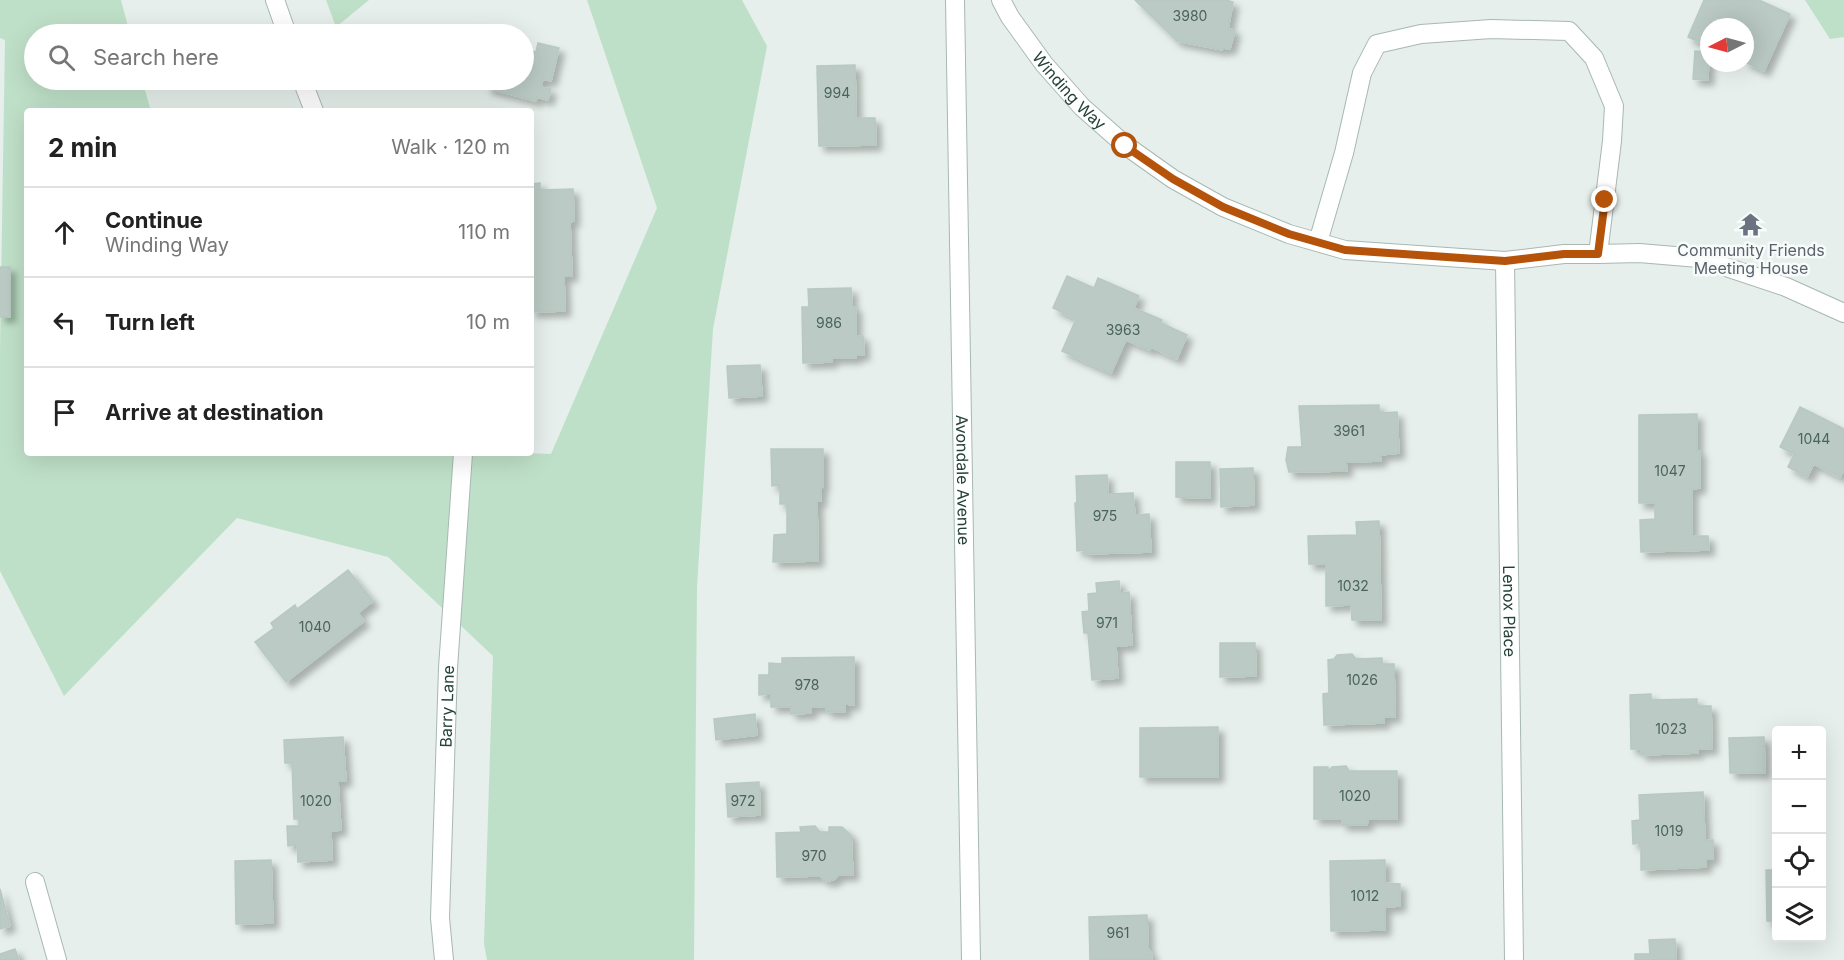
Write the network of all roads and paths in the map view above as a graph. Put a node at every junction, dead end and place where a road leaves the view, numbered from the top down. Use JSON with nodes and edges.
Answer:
{"nodes":[{"id":1,"x":275,"y":0,"type":"edge"},
{"id":2,"x":956,"y":0,"type":"edge"},
{"id":3,"x":1001,"y":0,"type":"edge"},
{"id":4,"x":283,"y":24,"type":"edge"},
{"id":5,"x":306,"y":90,"type":"edge"},
{"id":6,"x":313,"y":108,"type":"edge"},
{"id":7,"x":1318,"y":242,"type":"junction"},
{"id":8,"x":1598,"y":254,"type":"junction"},
{"id":9,"x":1505,"y":261,"type":"junction"},
{"id":10,"x":1844,"y":313,"type":"edge"},
{"id":11,"x":463,"y":456,"type":"edge"},
{"id":12,"x":35,"y":882,"type":"dead end"},
{"id":13,"x":57,"y":960,"type":"edge"},
{"id":14,"x":444,"y":960,"type":"edge"},
{"id":15,"x":971,"y":960,"type":"edge"},
{"id":16,"x":1514,"y":960,"type":"edge"}],
"edges":[{"from":1,"to":4,"type":"street"},
{"from":2,"to":15,"type":"street","name":"Avondale Avenue"},
{"from":3,"to":7,"type":"street","name":"Winding Way"},
{"from":5,"to":6,"type":"street"},
{"from":7,"to":8,"type":"street"},
{"from":7,"to":9,"type":"street","name":"Winding Way"},
{"from":8,"to":9,"type":"street","name":"Winding Way"},
{"from":8,"to":10,"type":"street","name":"Winding Way"},
{"from":9,"to":16,"type":"street","name":"Lenox Place"},
{"from":11,"to":14,"type":"street","name":"Barry Lane"},
{"from":12,"to":13,"type":"street"}]}
